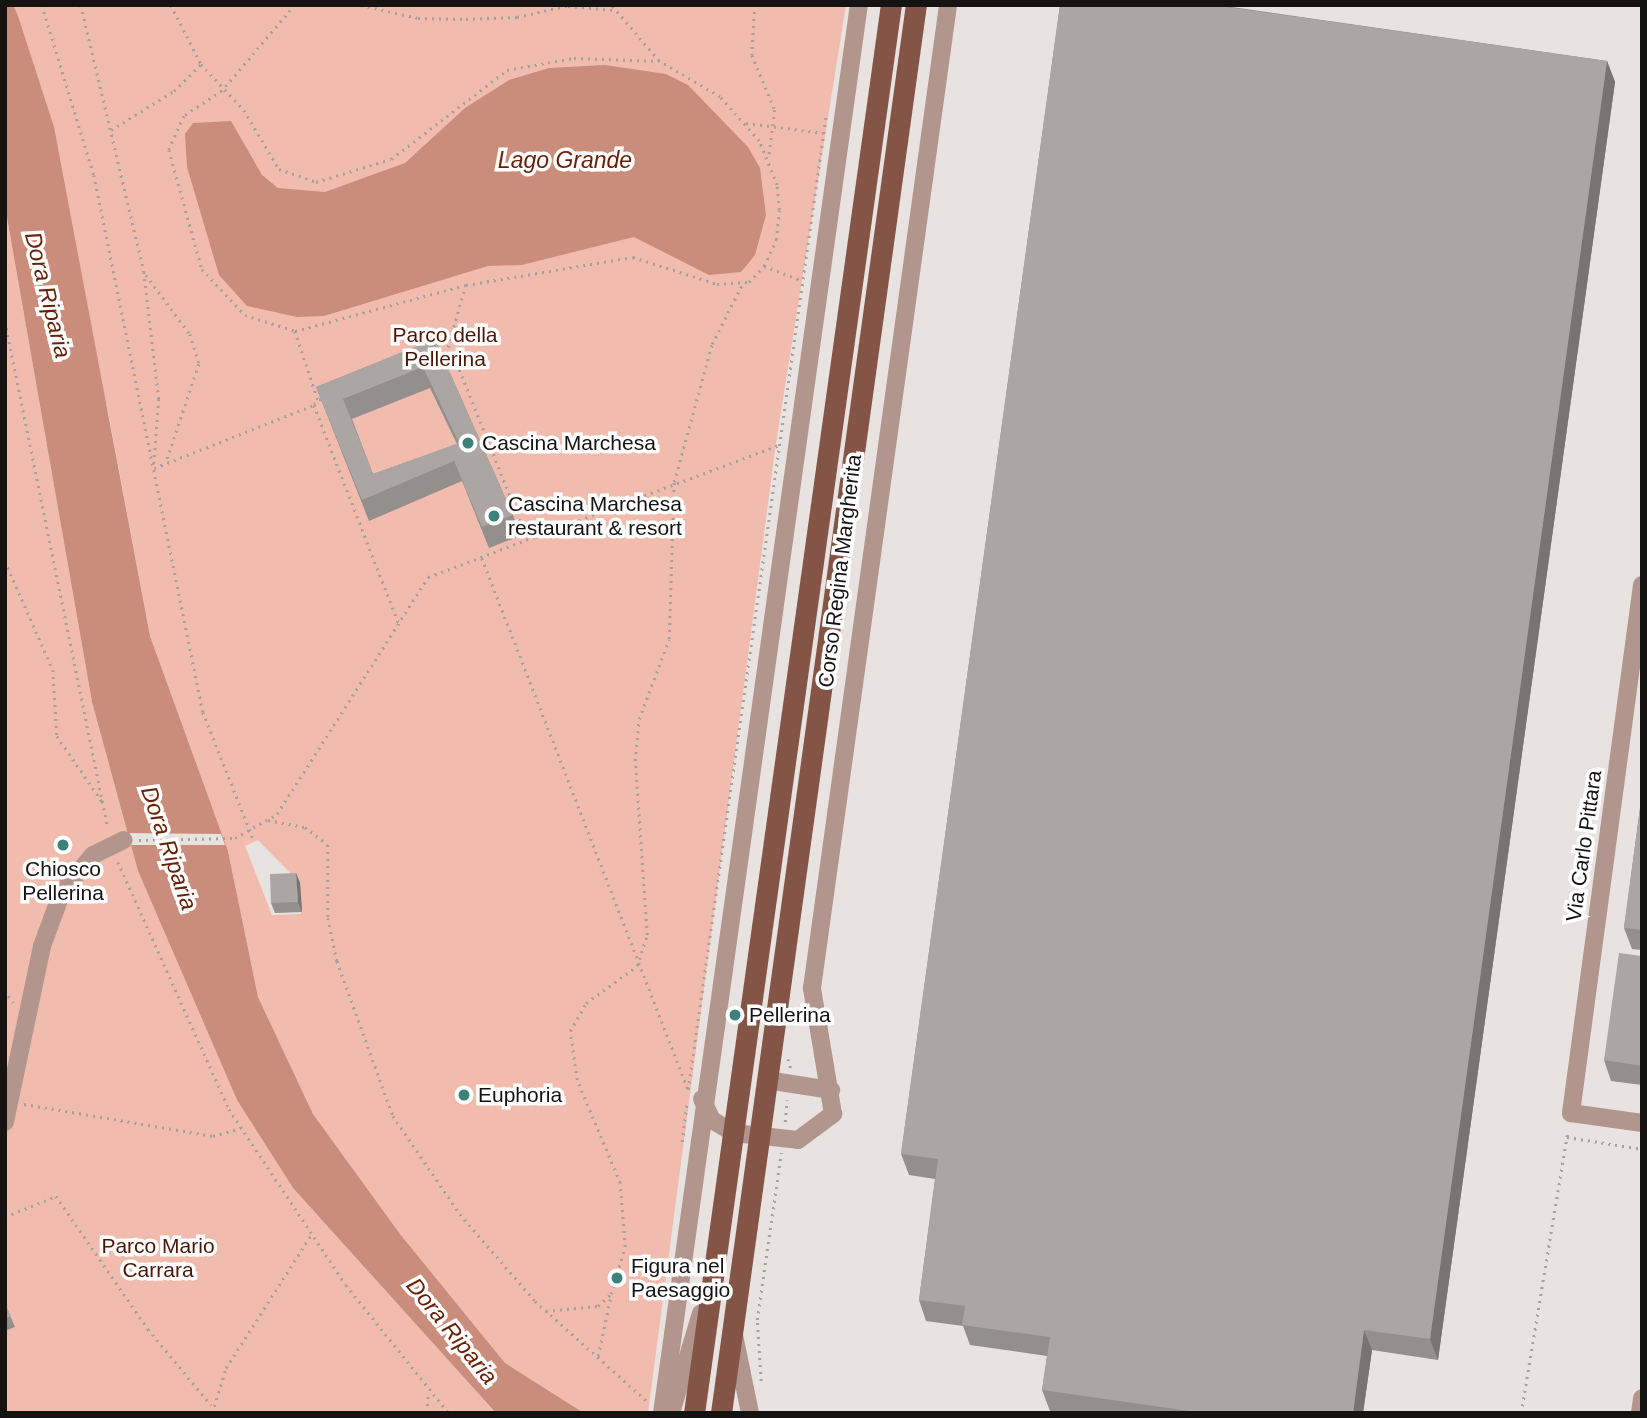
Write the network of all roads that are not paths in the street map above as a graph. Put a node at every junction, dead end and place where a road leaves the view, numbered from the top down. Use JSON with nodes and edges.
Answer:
{"nodes":[{"id":1,"x":859,"y":5,"type":"edge"},
{"id":2,"x":891,"y":5,"type":"edge"},
{"id":3,"x":916,"y":5,"type":"edge"},
{"id":4,"x":948,"y":5,"type":"edge"},
{"id":5,"x":1642,"y":585,"type":"edge"},
{"id":6,"x":1623,"y":721,"type":"junction"},
{"id":7,"x":1642,"y":723,"type":"edge"},
{"id":8,"x":118,"y":841,"type":"road end"},
{"id":9,"x":766,"y":1080,"type":"junction"},
{"id":10,"x":831,"y":1090,"type":"junction"},
{"id":11,"x":693,"y":1093,"type":"junction"},
{"id":12,"x":5,"y":1122,"type":"edge"},
{"id":13,"x":1642,"y":1123,"type":"edge"},
{"id":14,"x":734,"y":1133,"type":"junction"},
{"id":15,"x":760,"y":1135,"type":"junction"},
{"id":16,"x":718,"y":1256,"type":"junction"},
{"id":17,"x":733,"y":1331,"type":"junction"},
{"id":18,"x":1642,"y":1398,"type":"edge"},
{"id":19,"x":654,"y":1409,"type":"edge"},
{"id":20,"x":671,"y":1413,"type":"edge"},
{"id":21,"x":694,"y":1413,"type":"edge"},
{"id":22,"x":720,"y":1413,"type":"edge"},
{"id":23,"x":750,"y":1413,"type":"edge"},
{"id":24,"x":1640,"y":1413,"type":"edge"}],
"edges":[{"from":1,"to":11,"type":"street"},
{"from":2,"to":14,"type":"main road","name":"Corso Regina Margherita"},
{"from":3,"to":9,"type":"main road","name":"Corso Regina Margherita"},
{"from":4,"to":10,"type":"street"},
{"from":5,"to":6,"type":"street","name":"Via Carlo Pittara"},
{"from":6,"to":7,"type":"street"},
{"from":6,"to":13,"type":"street","name":"Via Carlo Pittara"},
{"from":8,"to":12,"type":"street"},
{"from":9,"to":10,"type":"street"},
{"from":9,"to":15,"type":"main road","name":"Corso Regina Margherita"},
{"from":10,"to":15,"type":"street"},
{"from":11,"to":14,"type":"street"},
{"from":11,"to":19,"type":"street"},
{"from":14,"to":15,"type":"street"},
{"from":14,"to":16,"type":"main road","name":"Corso Regina Margherita"},
{"from":15,"to":17,"type":"main road","name":"Corso Regina Margherita"},
{"from":16,"to":20,"type":"street","name":"Corso Regina Margherita"},
{"from":16,"to":21,"type":"main road","name":"Corso Regina Margherita"},
{"from":17,"to":22,"type":"main road","name":"Corso Regina Margherita"},
{"from":17,"to":23,"type":"street","name":"Corso Regina Margherita"},
{"from":18,"to":24,"type":"street"}]}
